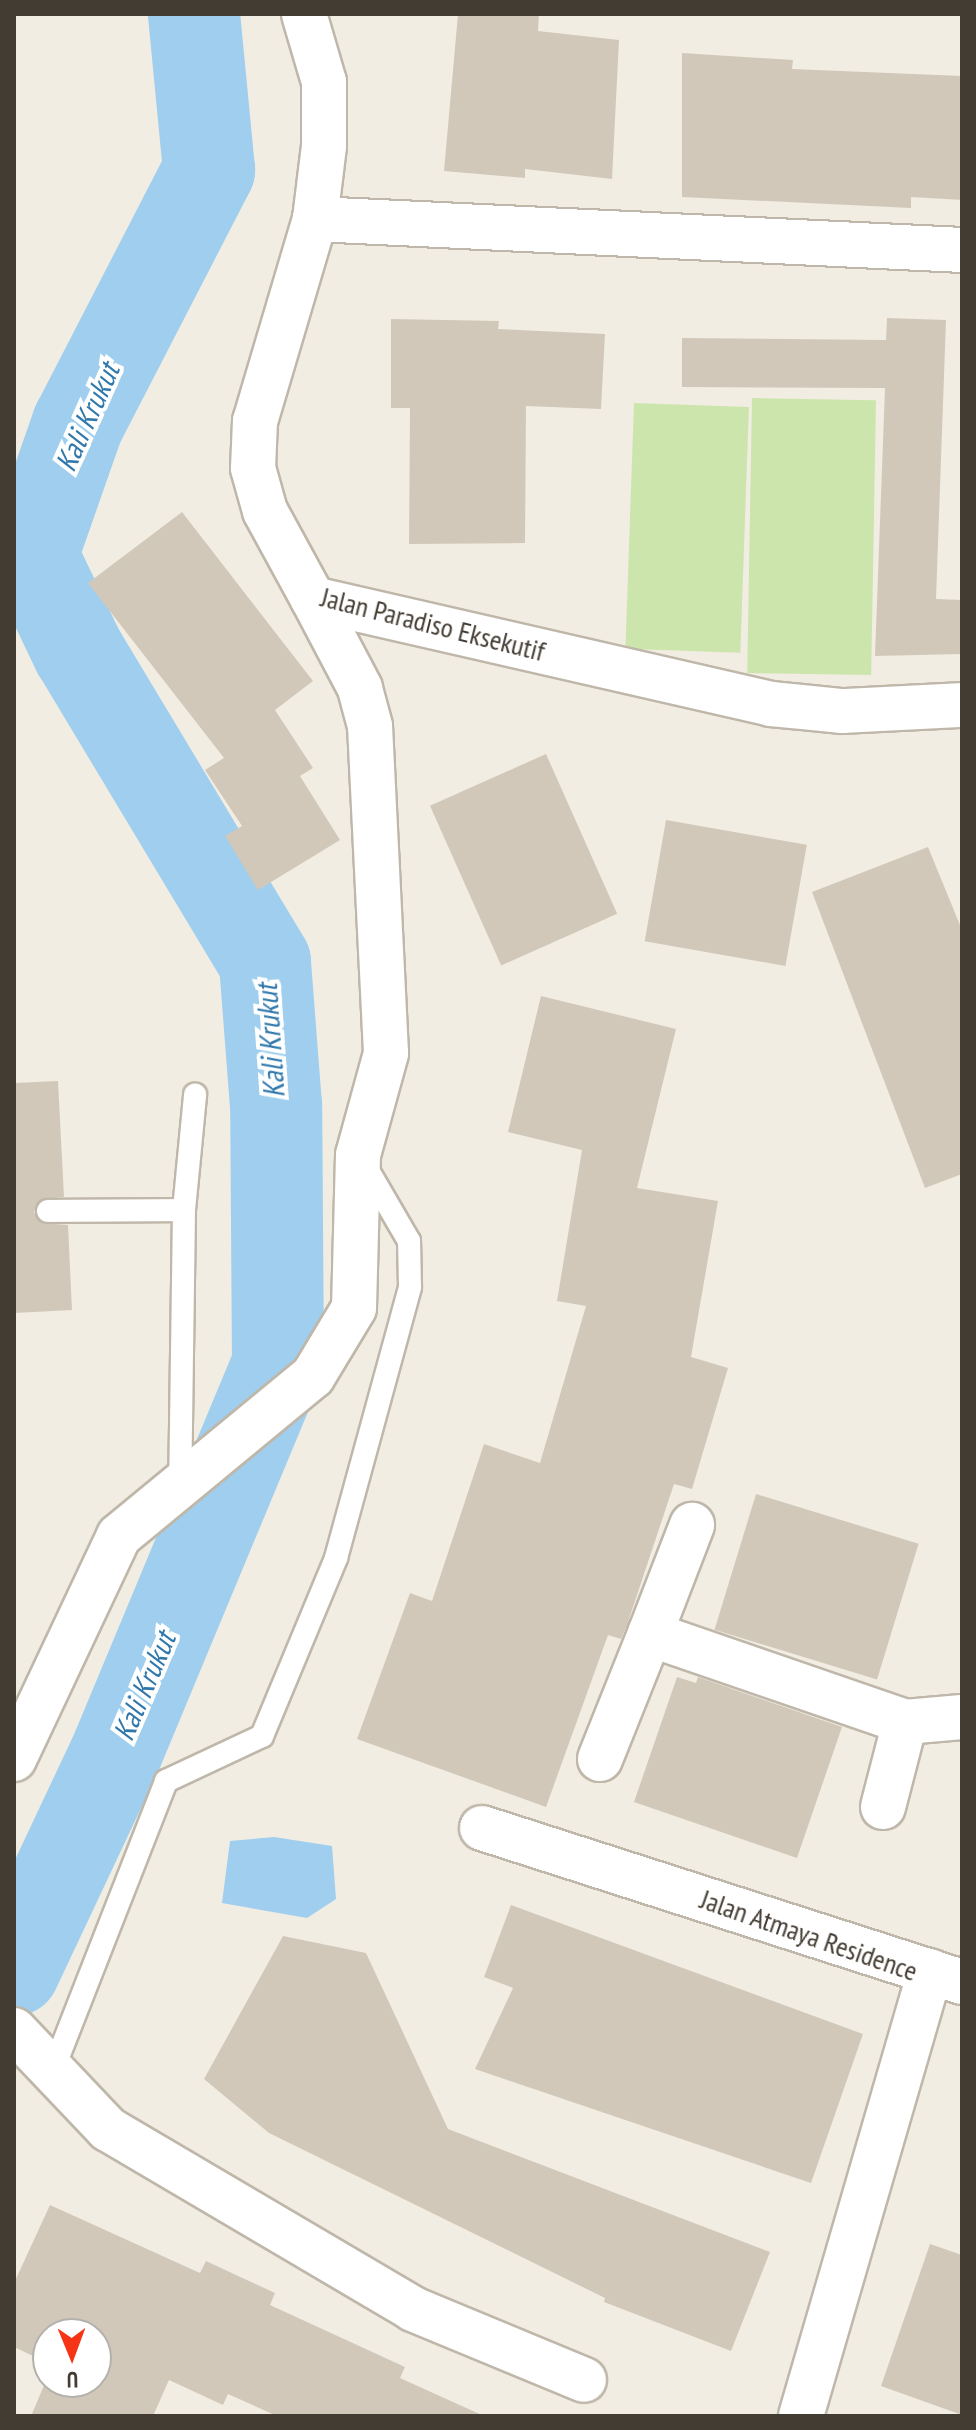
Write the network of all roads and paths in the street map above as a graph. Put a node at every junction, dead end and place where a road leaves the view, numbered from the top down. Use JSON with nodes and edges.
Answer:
{"nodes":[{"id":1,"x":304,"y":14,"type":"edge"},
{"id":2,"x":315,"y":219,"type":"junction"},
{"id":3,"x":962,"y":250,"type":"edge"},
{"id":4,"x":313,"y":599,"type":"junction"},
{"id":5,"x":962,"y":705,"type":"edge"},
{"id":6,"x":195,"y":1095,"type":"dead end"},
{"id":7,"x":358,"y":1155,"type":"junction"},
{"id":8,"x":184,"y":1210,"type":"junction"},
{"id":9,"x":48,"y":1211,"type":"dead end"},
{"id":10,"x":195,"y":1472,"type":"junction"},
{"id":11,"x":692,"y":1525,"type":"dead end"},
{"id":12,"x":650,"y":1634,"type":"junction"},
{"id":13,"x":962,"y":1717,"type":"edge"},
{"id":14,"x":905,"y":1722,"type":"junction"},
{"id":15,"x":14,"y":1759,"type":"edge"},
{"id":16,"x":600,"y":1759,"type":"dead end"},
{"id":17,"x":883,"y":1807,"type":"dead end"},
{"id":18,"x":482,"y":1828,"type":"dead end"},
{"id":19,"x":946,"y":1977,"type":"edge"},
{"id":20,"x":33,"y":2053,"type":"edge"},
{"id":21,"x":584,"y":2380,"type":"dead end"},
{"id":22,"x":801,"y":2416,"type":"edge"}],
"edges":[{"from":1,"to":2,"type":"street","name":"Jalan Paradiso Eksekutif"},
{"from":2,"to":3,"type":"street"},
{"from":2,"to":4,"type":"street","name":"Jalan Paradiso Eksekutif"},
{"from":4,"to":5,"type":"street","name":"Jalan Paradiso Eksekutif"},
{"from":4,"to":7,"type":"street"},
{"from":6,"to":8,"type":"lane"},
{"from":7,"to":10,"type":"street"},
{"from":7,"to":20,"type":"lane"},
{"from":8,"to":9,"type":"lane"},
{"from":8,"to":10,"type":"lane"},
{"from":10,"to":15,"type":"street"},
{"from":11,"to":12,"type":"street"},
{"from":12,"to":14,"type":"street"},
{"from":12,"to":16,"type":"street"},
{"from":13,"to":14,"type":"street"},
{"from":14,"to":17,"type":"street"},
{"from":18,"to":19,"type":"street","name":"Jalan Atmaya Residence"},
{"from":19,"to":22,"type":"street","name":"Jalan Atmaya Residence"},
{"from":20,"to":21,"type":"street"}]}
